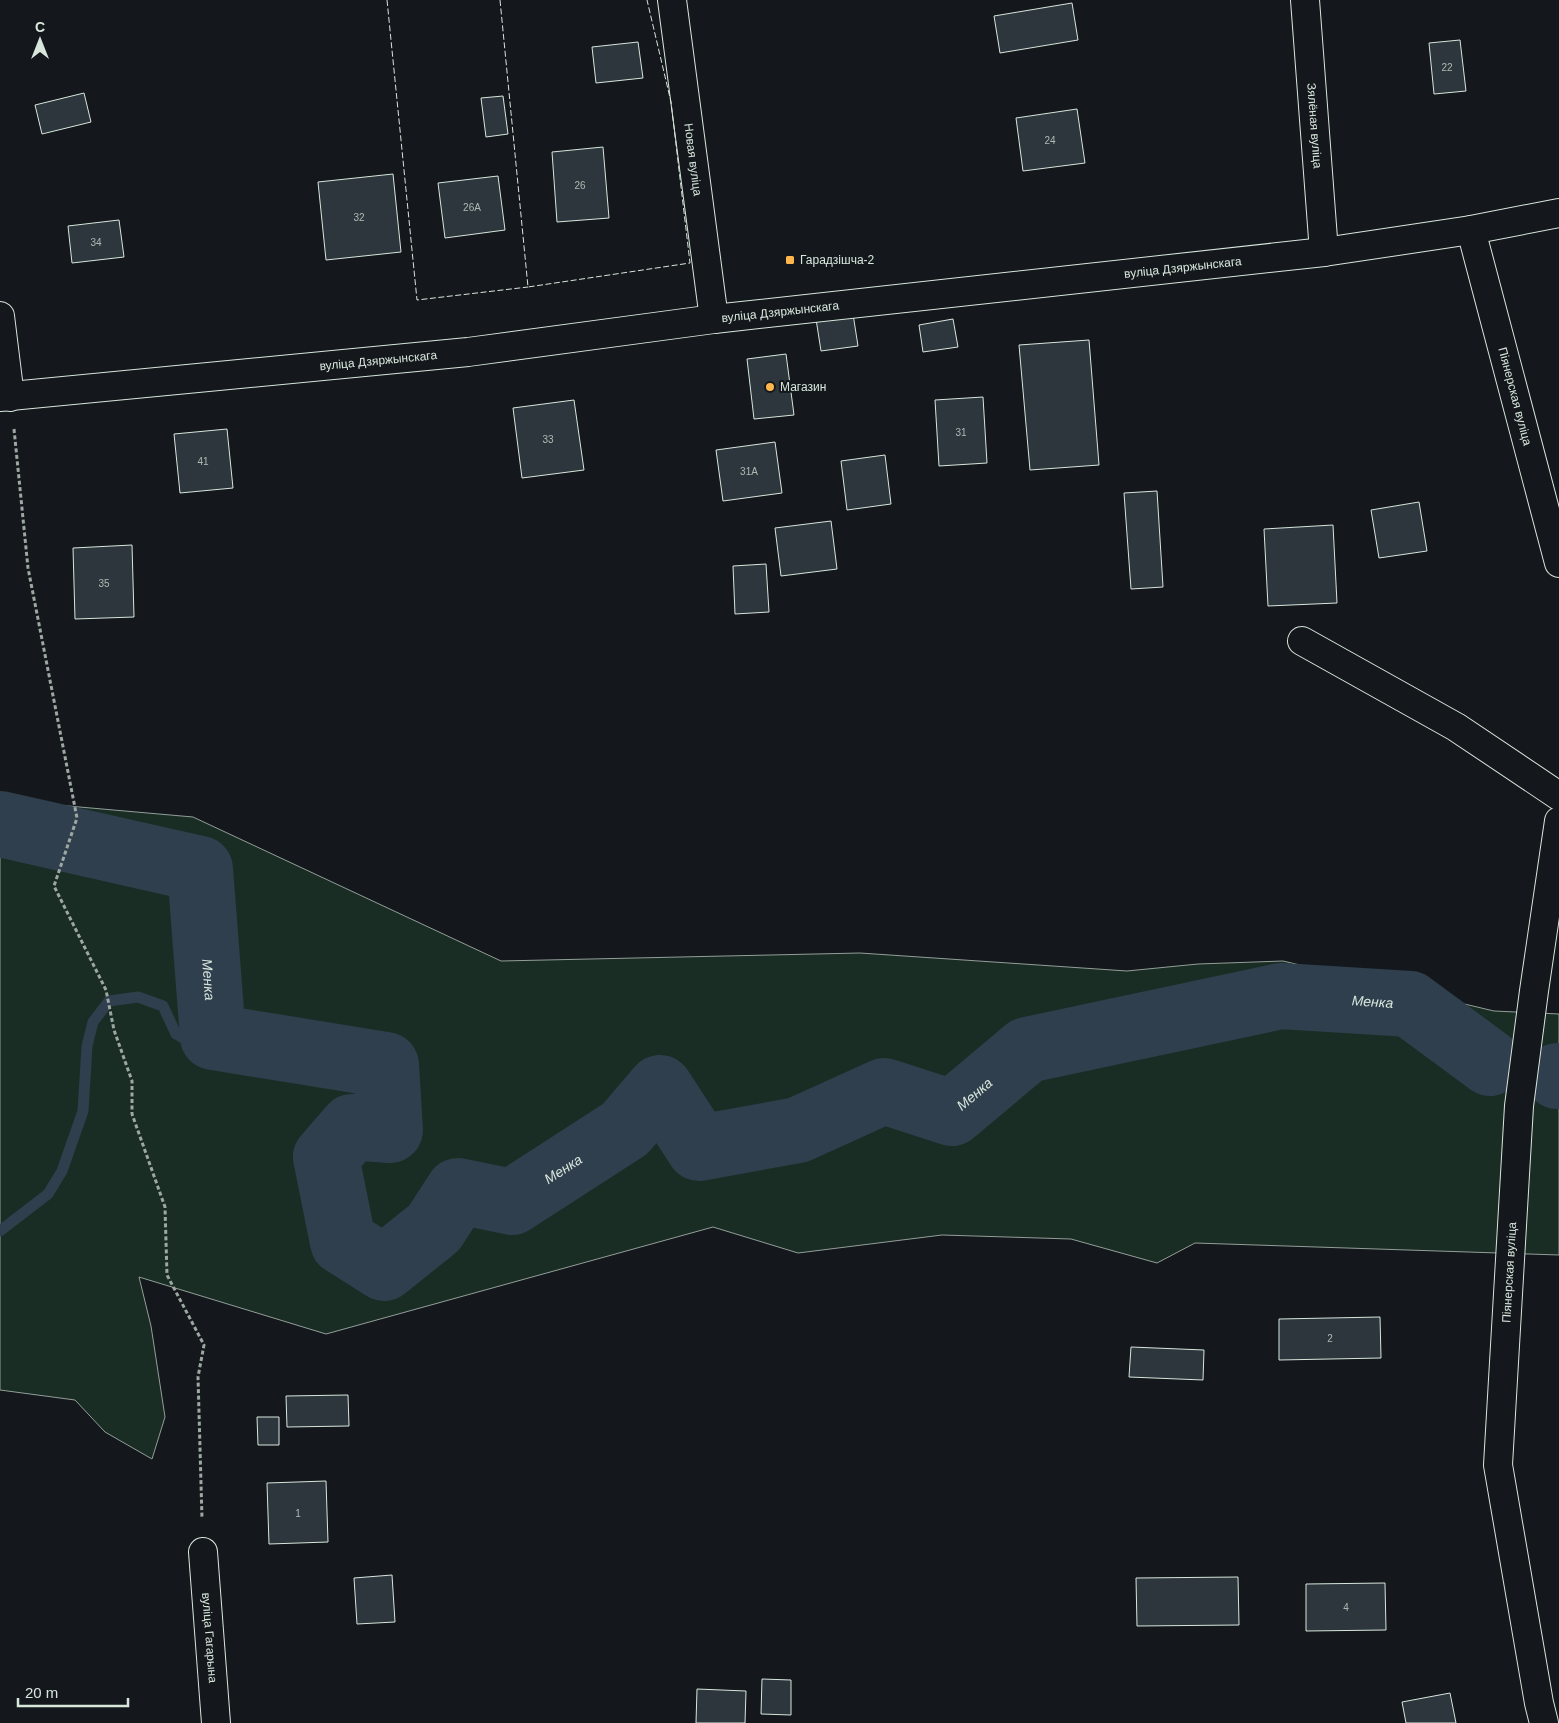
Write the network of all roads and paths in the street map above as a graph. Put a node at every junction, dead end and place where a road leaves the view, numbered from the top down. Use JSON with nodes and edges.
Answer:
{"nodes":[{"id":1,"x":672,"y":0,"type":"edge"},
{"id":2,"x":1305,"y":0,"type":"edge"},
{"id":3,"x":1559,"y":213,"type":"edge"},
{"id":4,"x":1471,"y":230,"type":"junction"},
{"id":5,"x":1324,"y":252,"type":"junction"},
{"id":6,"x":0,"y":316,"type":"edge"},
{"id":7,"x":714,"y":319,"type":"junction"},
{"id":8,"x":5,"y":397,"type":"edge"},
{"id":9,"x":1559,"y":563,"type":"edge"},
{"id":10,"x":1302,"y":641,"type":"dead end"},
{"id":11,"x":1559,"y":796,"type":"edge"},
{"id":12,"x":1559,"y":821,"type":"edge"},
{"id":13,"x":203,"y":1552,"type":"joint"},
{"id":14,"x":216,"y":1723,"type":"edge"},
{"id":15,"x":1544,"y":1723,"type":"edge"}],
"edges":[{"from":1,"to":7,"type":"street","name":"Новая вуліца"},
{"from":2,"to":5,"type":"street","name":"Зялёная вуліца"},
{"from":3,"to":4,"type":"street","name":"вуліца Дзяржынскага"},
{"from":4,"to":5,"type":"street","name":"вуліца Дзяржынскага"},
{"from":4,"to":9,"type":"street","name":"Піянерская вуліца"},
{"from":5,"to":7,"type":"street","name":"вуліца Дзяржынскага"},
{"from":6,"to":8,"type":"street"},
{"from":7,"to":8,"type":"street","name":"вуліца Дзяржынскага"},
{"from":8,"to":13,"type":"path"},
{"from":10,"to":11,"type":"street"},
{"from":12,"to":15,"type":"street","name":"Піянерская вуліца"},
{"from":13,"to":14,"type":"street","name":"вуліца Гагарына"}]}
